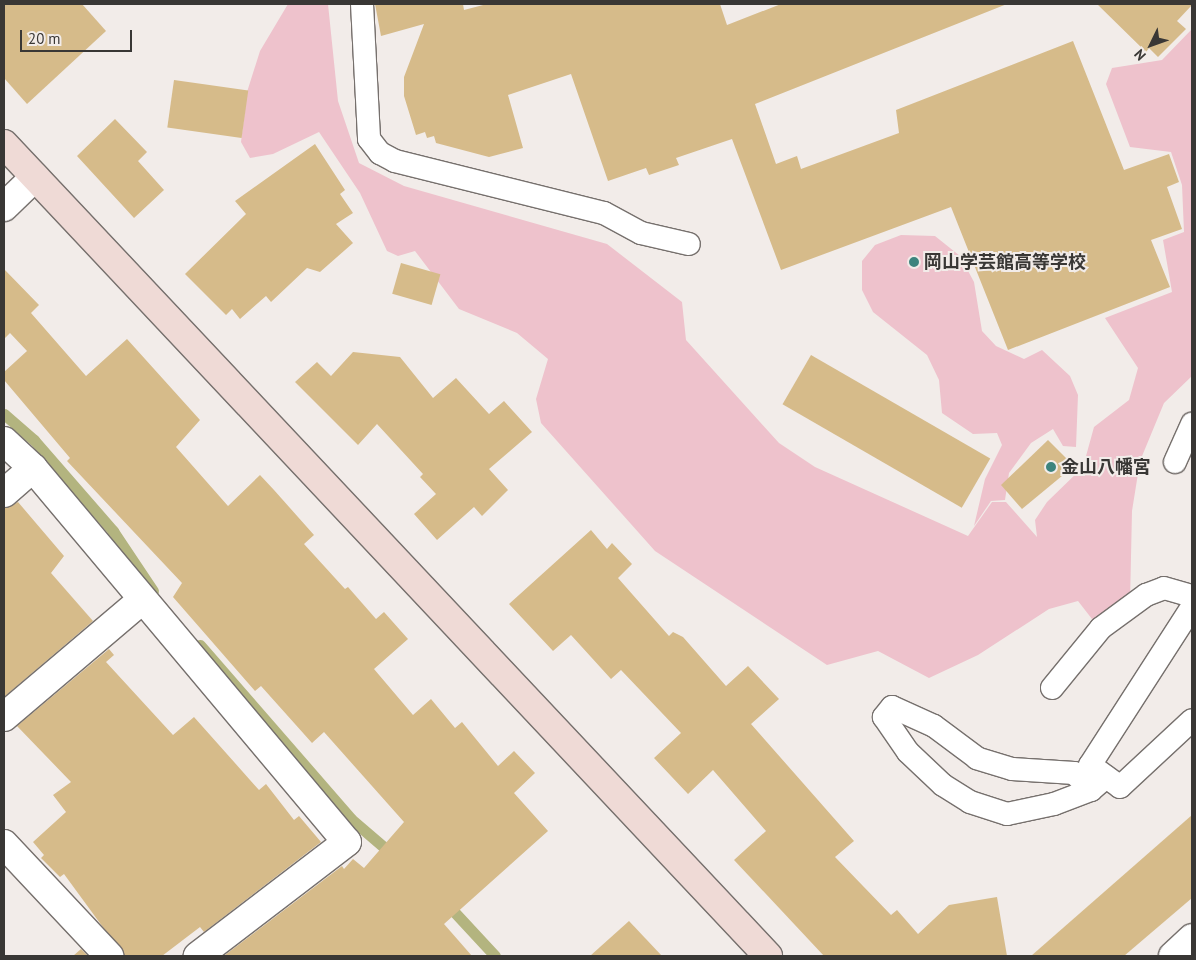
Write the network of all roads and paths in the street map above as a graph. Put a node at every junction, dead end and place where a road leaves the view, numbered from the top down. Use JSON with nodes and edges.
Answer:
{"nodes":[{"id":1,"x":362,"y":4,"type":"edge"},
{"id":2,"x":4,"y":144,"type":"edge"},
{"id":3,"x":35,"y":177,"type":"junction"},
{"id":4,"x":4,"y":207,"type":"edge"},
{"id":5,"x":689,"y":244,"type":"dead end"},
{"id":6,"x":1192,"y":424,"type":"edge"},
{"id":7,"x":4,"y":441,"type":"edge"},
{"id":8,"x":1175,"y":462,"type":"dead end"},
{"id":9,"x":32,"y":468,"type":"junction"},
{"id":10,"x":4,"y":493,"type":"edge"},
{"id":11,"x":1192,"y":596,"type":"edge"},
{"id":12,"x":142,"y":600,"type":"junction"},
{"id":13,"x":1192,"y":607,"type":"edge"},
{"id":14,"x":1052,"y":688,"type":"dead end"},
{"id":15,"x":4,"y":717,"type":"edge"},
{"id":16,"x":1192,"y":720,"type":"edge"},
{"id":17,"x":1098,"y":784,"type":"junction"},
{"id":18,"x":4,"y":844,"type":"edge"},
{"id":19,"x":109,"y":956,"type":"edge"},
{"id":20,"x":198,"y":956,"type":"edge"},
{"id":21,"x":768,"y":956,"type":"edge"}],
"edges":[{"from":1,"to":5,"type":"lane"},
{"from":2,"to":3,"type":"street"},
{"from":3,"to":4,"type":"street"},
{"from":3,"to":21,"type":"street"},
{"from":6,"to":8,"type":"lane"},
{"from":7,"to":9,"type":"street"},
{"from":9,"to":10,"type":"street"},
{"from":9,"to":12,"type":"street"},
{"from":11,"to":14,"type":"lane"},
{"from":12,"to":15,"type":"street"},
{"from":12,"to":20,"type":"street"},
{"from":13,"to":17,"type":"lane"},
{"from":16,"to":17,"type":"lane"},
{"from":17,"to":17,"type":"lane"},
{"from":18,"to":19,"type":"street"}]}
